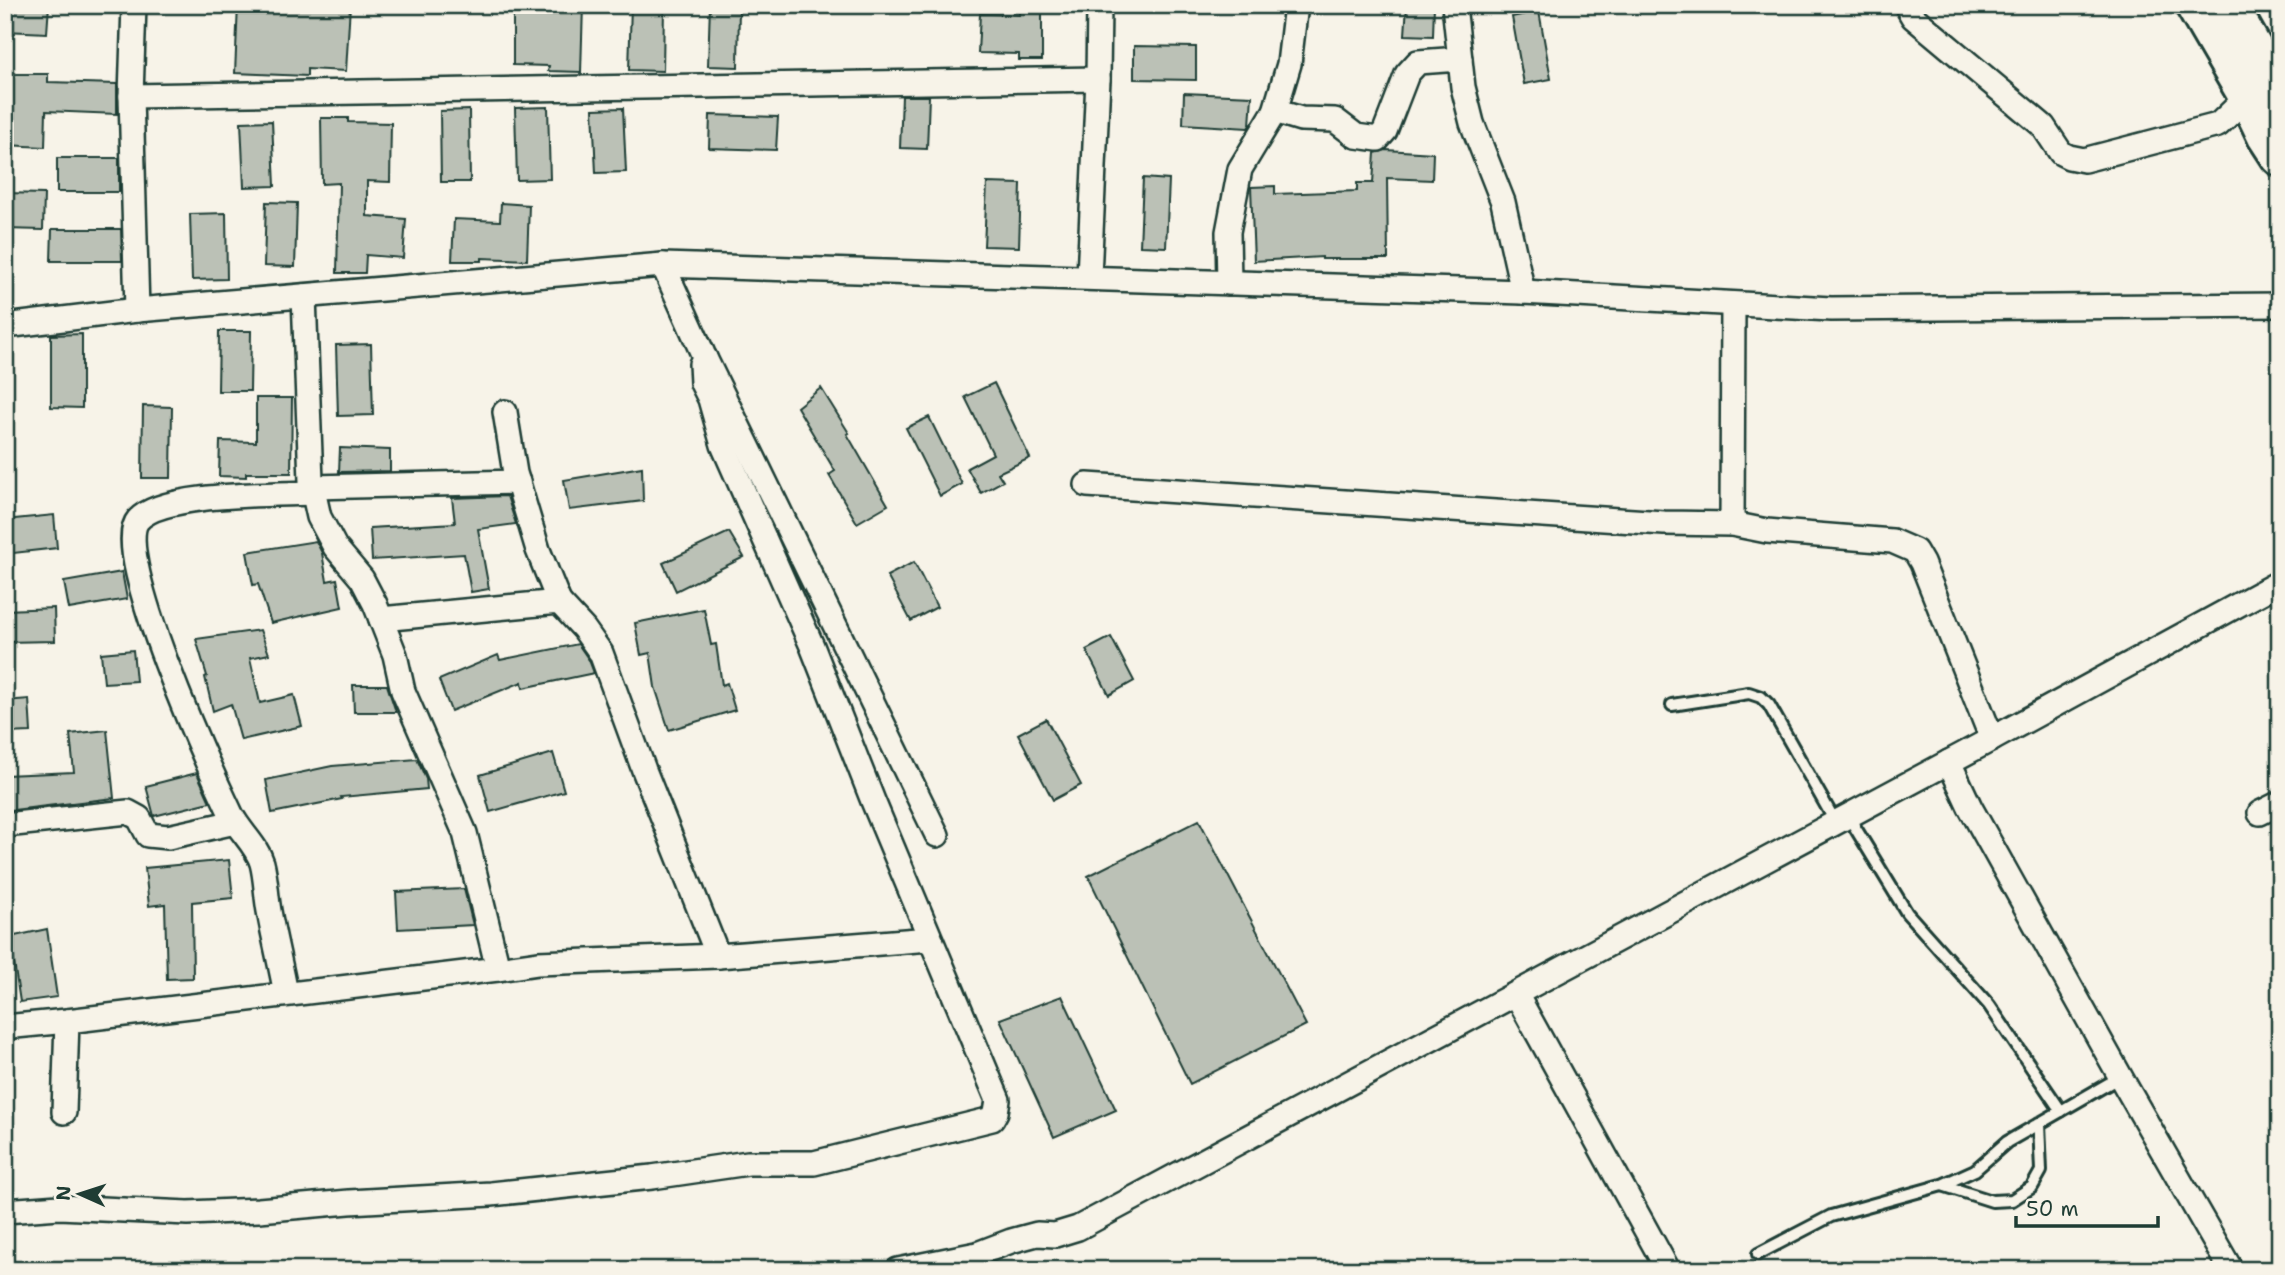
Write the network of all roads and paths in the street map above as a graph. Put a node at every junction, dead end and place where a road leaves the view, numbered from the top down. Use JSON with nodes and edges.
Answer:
{"nodes":[{"id":1,"x":134,"y":5,"type":"edge"},
{"id":2,"x":1098,"y":5,"type":"edge"},
{"id":3,"x":1296,"y":5,"type":"edge"},
{"id":4,"x":1454,"y":5,"type":"edge"},
{"id":5,"x":1906,"y":5,"type":"edge"},
{"id":6,"x":2195,"y":5,"type":"edge"},
{"id":7,"x":2228,"y":5,"type":"edge"},
{"id":8,"x":1460,"y":59,"type":"junction"},
{"id":9,"x":1098,"y":79,"type":"junction"},
{"id":10,"x":131,"y":96,"type":"junction"},
{"id":11,"x":2264,"y":96,"type":"edge"},
{"id":12,"x":1275,"y":111,"type":"junction"},
{"id":13,"x":2280,"y":156,"type":"edge"},
{"id":14,"x":663,"y":265,"type":"junction"},
{"id":15,"x":1089,"y":276,"type":"junction"},
{"id":16,"x":1228,"y":283,"type":"junction"},
{"id":17,"x":1523,"y":292,"type":"junction"},
{"id":18,"x":304,"y":296,"type":"junction"},
{"id":19,"x":1733,"y":305,"type":"junction"},
{"id":20,"x":2280,"y":305,"type":"edge"},
{"id":21,"x":137,"y":310,"type":"junction"},
{"id":22,"x":5,"y":326,"type":"edge"},
{"id":23,"x":705,"y":358,"type":"junction"},
{"id":24,"x":505,"y":412,"type":"dead end"},
{"id":25,"x":518,"y":482,"type":"junction"},
{"id":26,"x":1087,"y":485,"type":"dead end"},
{"id":27,"x":314,"y":490,"type":"junction"},
{"id":28,"x":1732,"y":524,"type":"junction"},
{"id":29,"x":2280,"y":582,"type":"edge"},
{"id":30,"x":559,"y":602,"type":"junction"},
{"id":31,"x":381,"y":619,"type":"junction"},
{"id":32,"x":1672,"y":705,"type":"dead end"},
{"id":33,"x":1992,"y":739,"type":"junction"},
{"id":34,"x":1950,"y":762,"type":"junction"},
{"id":35,"x":1842,"y":820,"type":"junction"},
{"id":36,"x":235,"y":822,"type":"junction"},
{"id":37,"x":5,"y":825,"type":"edge"},
{"id":38,"x":937,"y":835,"type":"dead end"},
{"id":39,"x":930,"y":939,"type":"junction"},
{"id":40,"x":718,"y":956,"type":"junction"},
{"id":41,"x":498,"y":969,"type":"junction"},
{"id":42,"x":286,"y":994,"type":"junction"},
{"id":43,"x":1516,"y":994,"type":"junction"},
{"id":44,"x":67,"y":1021,"type":"junction"},
{"id":45,"x":5,"y":1027,"type":"edge"},
{"id":46,"x":2120,"y":1077,"type":"junction"},
{"id":47,"x":2061,"y":1111,"type":"junction"},
{"id":48,"x":64,"y":1112,"type":"dead end"},
{"id":49,"x":2039,"y":1123,"type":"junction"},
{"id":50,"x":1942,"y":1185,"type":"junction"},
{"id":51,"x":5,"y":1211,"type":"edge"},
{"id":52,"x":1758,"y":1254,"type":"dead end"},
{"id":53,"x":937,"y":1266,"type":"edge"},
{"id":54,"x":898,"y":1270,"type":"edge"},
{"id":55,"x":1668,"y":1270,"type":"edge"},
{"id":56,"x":2231,"y":1270,"type":"edge"}],
"edges":[{"from":1,"to":10,"type":"street"},
{"from":2,"to":9,"type":"street"},
{"from":3,"to":12,"type":"street"},
{"from":4,"to":8,"type":"street"},
{"from":5,"to":11,"type":"street"},
{"from":6,"to":11,"type":"highway"},
{"from":7,"to":11,"type":"highway"},
{"from":8,"to":12,"type":"street"},
{"from":8,"to":17,"type":"street"},
{"from":9,"to":10,"type":"street"},
{"from":9,"to":15,"type":"street"},
{"from":10,"to":21,"type":"street"},
{"from":11,"to":13,"type":"highway"},
{"from":12,"to":16,"type":"street"},
{"from":14,"to":15,"type":"street"},
{"from":14,"to":18,"type":"street"},
{"from":14,"to":23,"type":"street"},
{"from":15,"to":16,"type":"street"},
{"from":16,"to":17,"type":"street"},
{"from":17,"to":19,"type":"street"},
{"from":18,"to":21,"type":"street"},
{"from":18,"to":27,"type":"street"},
{"from":19,"to":20,"type":"street"},
{"from":19,"to":28,"type":"street"},
{"from":21,"to":22,"type":"street"},
{"from":23,"to":38,"type":"street"},
{"from":23,"to":39,"type":"street"},
{"from":24,"to":25,"type":"street"},
{"from":25,"to":27,"type":"street"},
{"from":25,"to":30,"type":"street"},
{"from":26,"to":28,"type":"street"},
{"from":27,"to":31,"type":"street"},
{"from":27,"to":36,"type":"street"},
{"from":28,"to":33,"type":"street"},
{"from":29,"to":33,"type":"street"},
{"from":30,"to":31,"type":"street"},
{"from":30,"to":40,"type":"street"},
{"from":31,"to":41,"type":"street"},
{"from":32,"to":35,"type":"lane"},
{"from":33,"to":34,"type":"street"},
{"from":34,"to":35,"type":"street"},
{"from":34,"to":46,"type":"street"},
{"from":35,"to":43,"type":"street"},
{"from":35,"to":47,"type":"lane"},
{"from":36,"to":37,"type":"street"},
{"from":36,"to":42,"type":"street"},
{"from":39,"to":40,"type":"street"},
{"from":39,"to":51,"type":"street"},
{"from":40,"to":41,"type":"street"},
{"from":41,"to":42,"type":"street"},
{"from":42,"to":44,"type":"street"},
{"from":43,"to":53,"type":"street"},
{"from":43,"to":55,"type":"street"},
{"from":44,"to":45,"type":"street"},
{"from":44,"to":48,"type":"street"},
{"from":46,"to":47,"type":"lane"},
{"from":46,"to":56,"type":"street"},
{"from":47,"to":49,"type":"lane"},
{"from":49,"to":50,"type":"lane"},
{"from":49,"to":50,"type":"lane"},
{"from":50,"to":52,"type":"lane"},
{"from":53,"to":54,"type":"street"}]}
